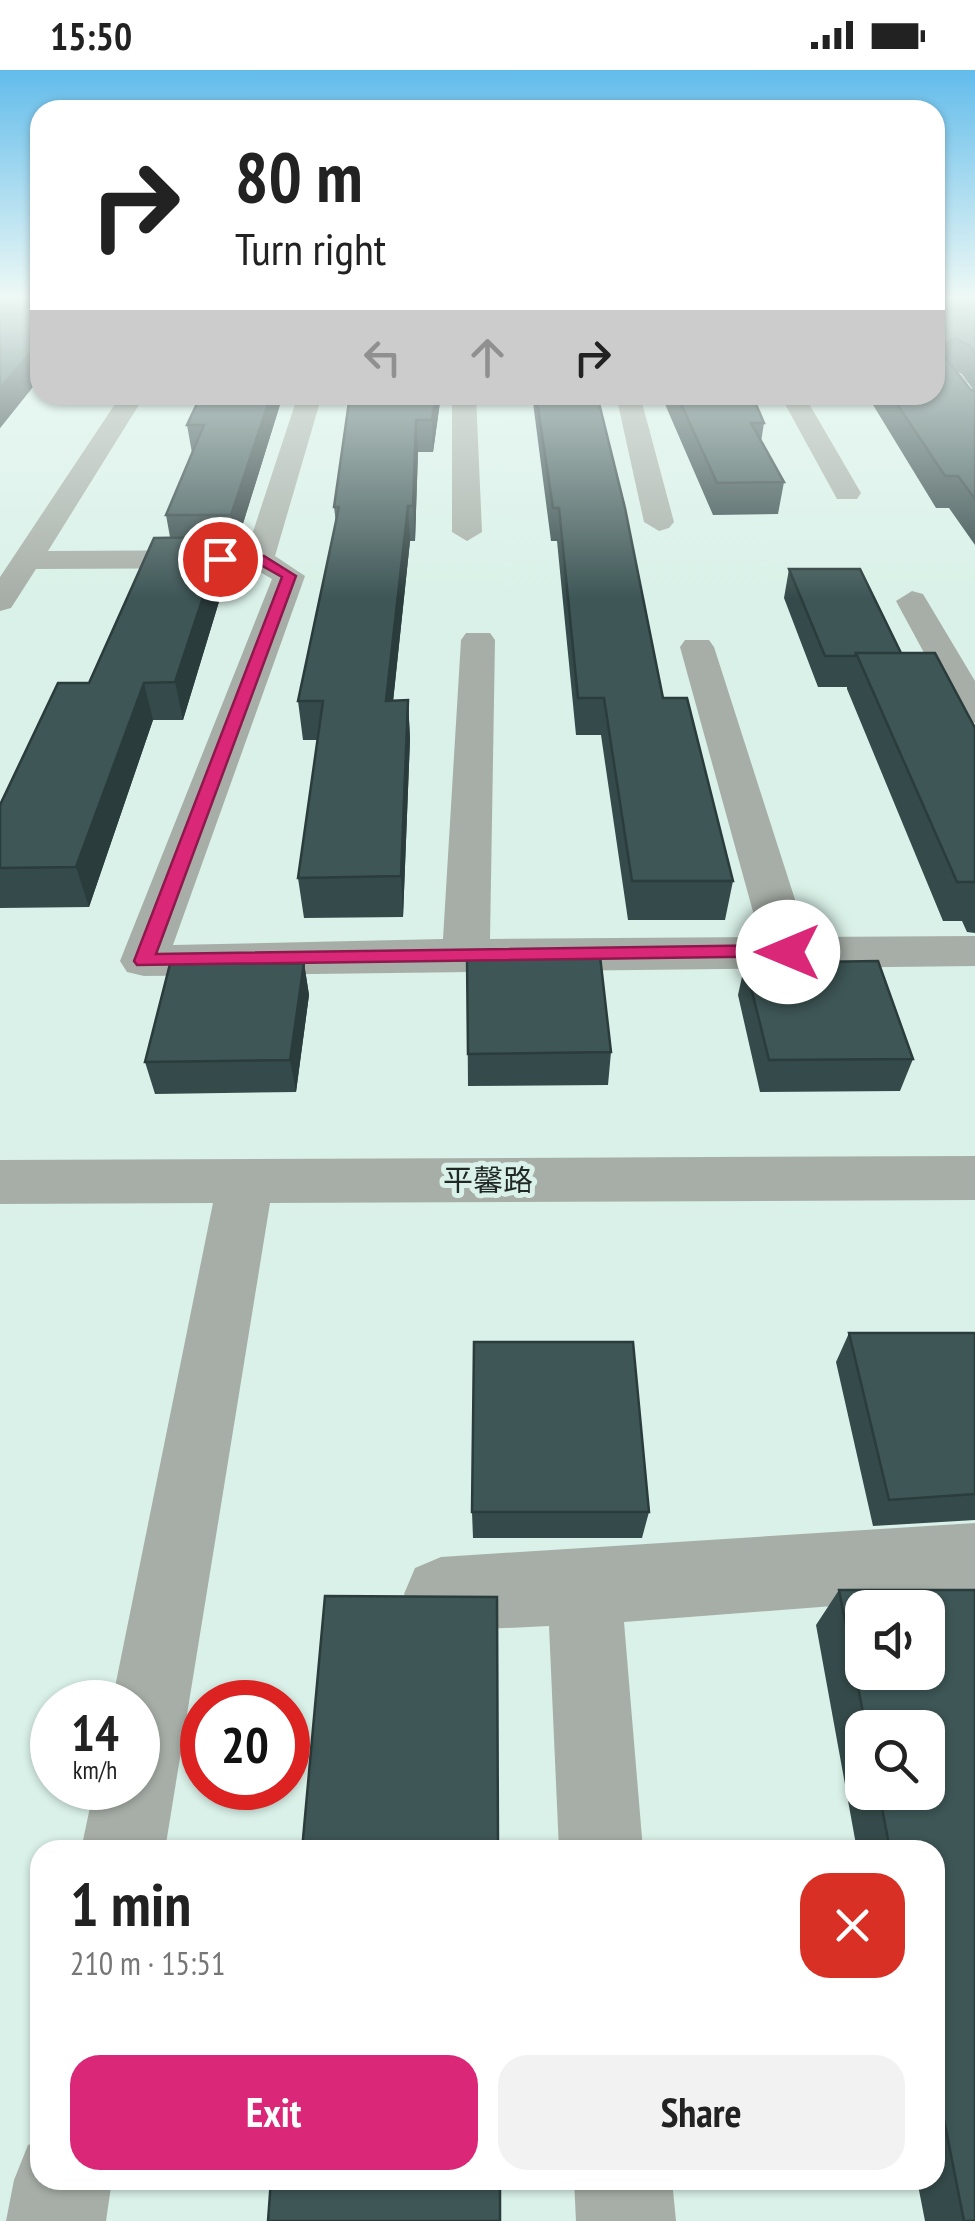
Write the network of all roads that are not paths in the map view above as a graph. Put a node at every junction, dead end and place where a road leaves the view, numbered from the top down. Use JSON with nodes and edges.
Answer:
{"nodes":[{"id":1,"x":127,"y":405,"type":"edge"},
{"id":2,"x":307,"y":405,"type":"edge"},
{"id":3,"x":464,"y":405,"type":"edge"},
{"id":4,"x":630,"y":405,"type":"edge"},
{"id":5,"x":798,"y":405,"type":"edge"},
{"id":6,"x":847,"y":493,"type":"dead end"},
{"id":7,"x":658,"y":522,"type":"dead end"},
{"id":8,"x":466,"y":532,"type":"dead end"},
{"id":9,"x":259,"y":559,"type":"junction"},
{"id":10,"x":26,"y":560,"type":"junction"},
{"id":11,"x":0,"y":601,"type":"edge"},
{"id":12,"x":912,"y":602,"type":"dead end"},
{"id":13,"x":478,"y":640,"type":"dead end"},
{"id":14,"x":697,"y":648,"type":"dead end"},
{"id":15,"x":975,"y":712,"type":"edge"},
{"id":16,"x":975,"y":951,"type":"edge"},
{"id":17,"x":788,"y":952,"type":"junction"},
{"id":18,"x":466,"y":954,"type":"junction"},
{"id":19,"x":975,"y":1178,"type":"edge"},
{"id":20,"x":0,"y":1182,"type":"edge"},
{"id":21,"x":246,"y":1182,"type":"junction"},
{"id":22,"x":975,"y":1559,"type":"edge"},
{"id":23,"x":584,"y":1588,"type":"junction"},
{"id":24,"x":441,"y":1594,"type":"edge"},
{"id":25,"x":155,"y":1680,"type":"edge"},
{"id":26,"x":131,"y":1810,"type":"edge"},
{"id":27,"x":126,"y":1840,"type":"edge"},
{"id":28,"x":600,"y":1840,"type":"edge"},
{"id":29,"x":61,"y":2190,"type":"edge"},
{"id":30,"x":624,"y":2190,"type":"edge"},
{"id":31,"x":56,"y":2221,"type":"edge"},
{"id":32,"x":626,"y":2221,"type":"edge"}],
"edges":[{"from":1,"to":10,"type":"street"},
{"from":2,"to":9,"type":"street"},
{"from":3,"to":8,"type":"street"},
{"from":4,"to":7,"type":"street"},
{"from":5,"to":6,"type":"street"},
{"from":9,"to":10,"type":"street"},
{"from":9,"to":18,"type":"street"},
{"from":10,"to":11,"type":"street"},
{"from":12,"to":15,"type":"street"},
{"from":13,"to":18,"type":"street"},
{"from":14,"to":17,"type":"street"},
{"from":16,"to":17,"type":"street"},
{"from":17,"to":18,"type":"street"},
{"from":19,"to":21,"type":"street","name":"平馨路"},
{"from":20,"to":21,"type":"street","name":"平馨路"},
{"from":21,"to":25,"type":"street"},
{"from":22,"to":23,"type":"street"},
{"from":23,"to":24,"type":"street"},
{"from":23,"to":28,"type":"street"},
{"from":26,"to":27,"type":"street"},
{"from":29,"to":31,"type":"street"},
{"from":30,"to":32,"type":"street"}]}
